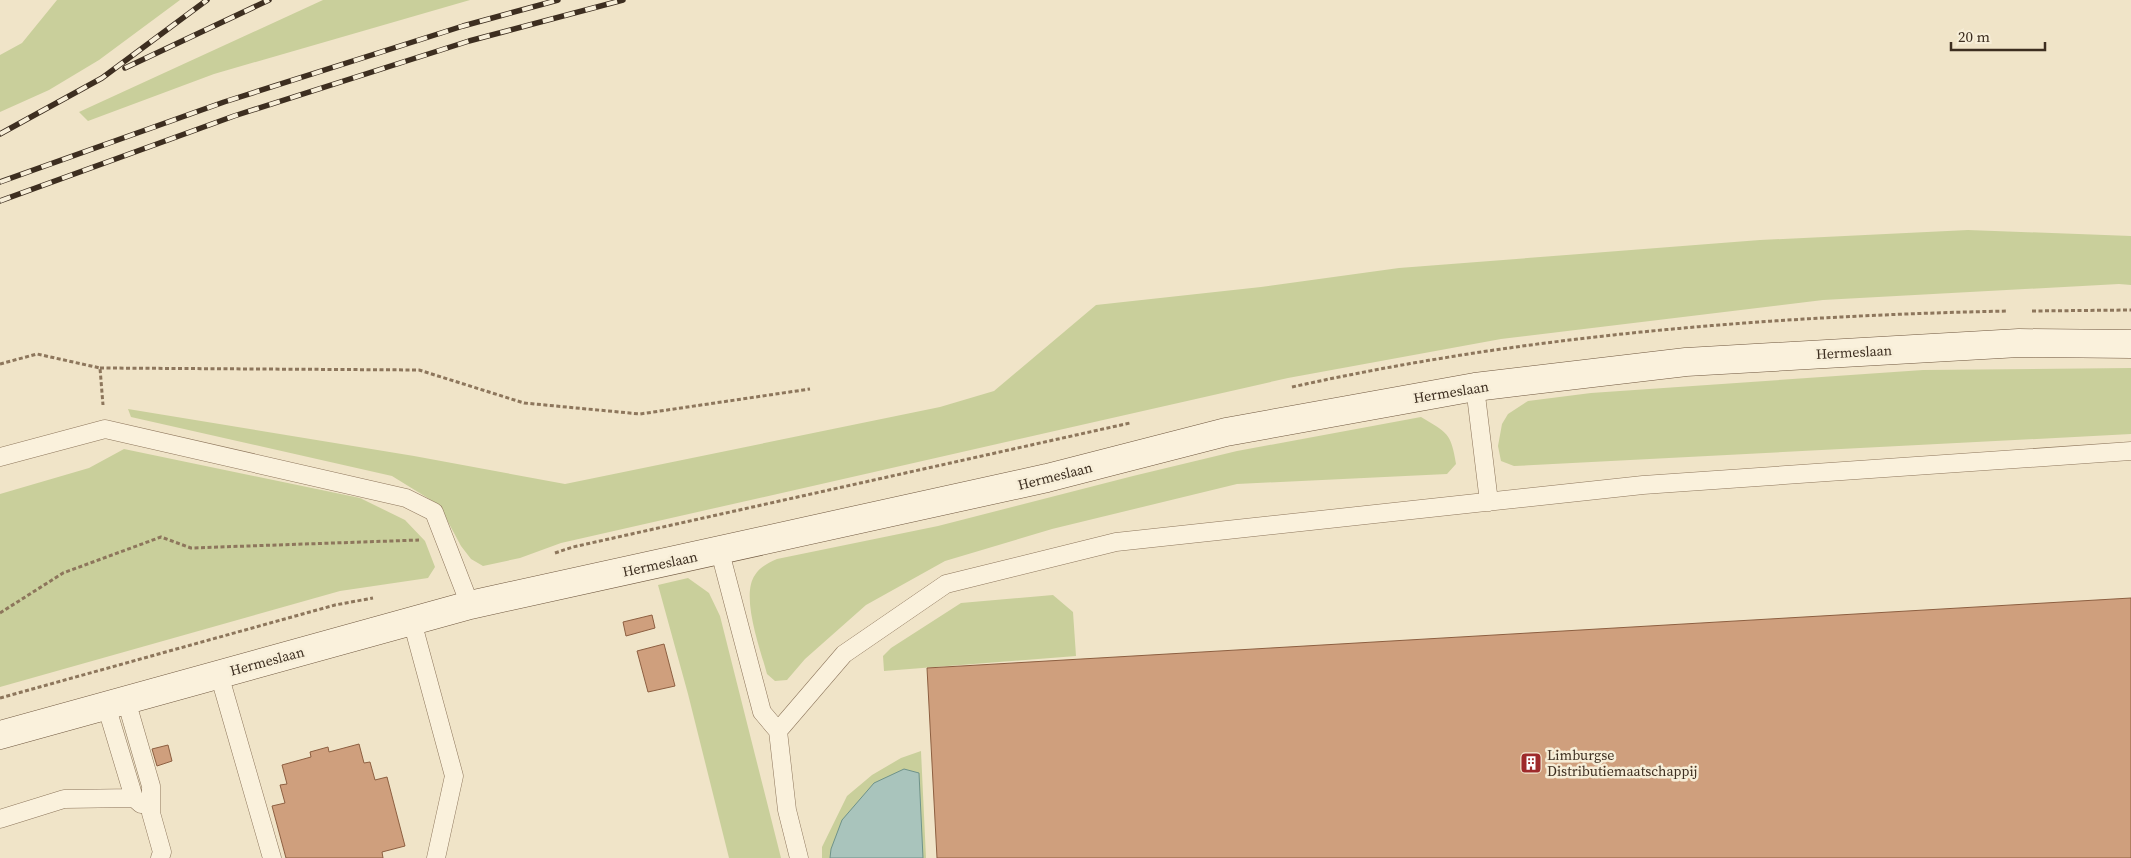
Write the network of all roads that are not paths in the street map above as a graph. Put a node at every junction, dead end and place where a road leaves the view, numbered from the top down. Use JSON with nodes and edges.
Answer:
{"nodes":[{"id":1,"x":2131,"y":344,"type":"edge"},
{"id":2,"x":1474,"y":387,"type":"junction"},
{"id":3,"x":2131,"y":451,"type":"edge"},
{"id":4,"x":0,"y":457,"type":"edge"},
{"id":5,"x":1489,"y":502,"type":"junction"},
{"id":6,"x":720,"y":552,"type":"junction"},
{"id":7,"x":470,"y":605,"type":"junction"},
{"id":8,"x":412,"y":621,"type":"junction"},
{"id":9,"x":219,"y":674,"type":"junction"},
{"id":10,"x":116,"y":702,"type":"junction"},
{"id":11,"x":778,"y":731,"type":"junction"},
{"id":12,"x":0,"y":734,"type":"edge"},
{"id":13,"x":134,"y":798,"type":"junction"},
{"id":14,"x":150,"y":813,"type":"junction"},
{"id":15,"x":0,"y":820,"type":"edge"},
{"id":16,"x":160,"y":858,"type":"edge"},
{"id":17,"x":272,"y":858,"type":"edge"},
{"id":18,"x":436,"y":858,"type":"edge"},
{"id":19,"x":799,"y":858,"type":"edge"}],
"edges":[{"from":1,"to":2,"type":"street","name":"Hermeslaan"},
{"from":2,"to":5,"type":"lane"},
{"from":2,"to":6,"type":"street","name":"Hermeslaan"},
{"from":3,"to":5,"type":"lane"},
{"from":4,"to":7,"type":"lane"},
{"from":5,"to":11,"type":"lane"},
{"from":6,"to":7,"type":"street","name":"Hermeslaan"},
{"from":6,"to":11,"type":"lane"},
{"from":7,"to":8,"type":"street","name":"Hermeslaan"},
{"from":8,"to":9,"type":"street","name":"Hermeslaan"},
{"from":8,"to":18,"type":"lane"},
{"from":9,"to":10,"type":"street","name":"Hermeslaan"},
{"from":9,"to":17,"type":"lane"},
{"from":10,"to":12,"type":"street","name":"Hermeslaan"},
{"from":10,"to":13,"type":"lane"},
{"from":10,"to":14,"type":"lane"},
{"from":11,"to":19,"type":"lane"},
{"from":13,"to":14,"type":"lane"},
{"from":13,"to":15,"type":"lane"},
{"from":14,"to":16,"type":"lane"}]}
